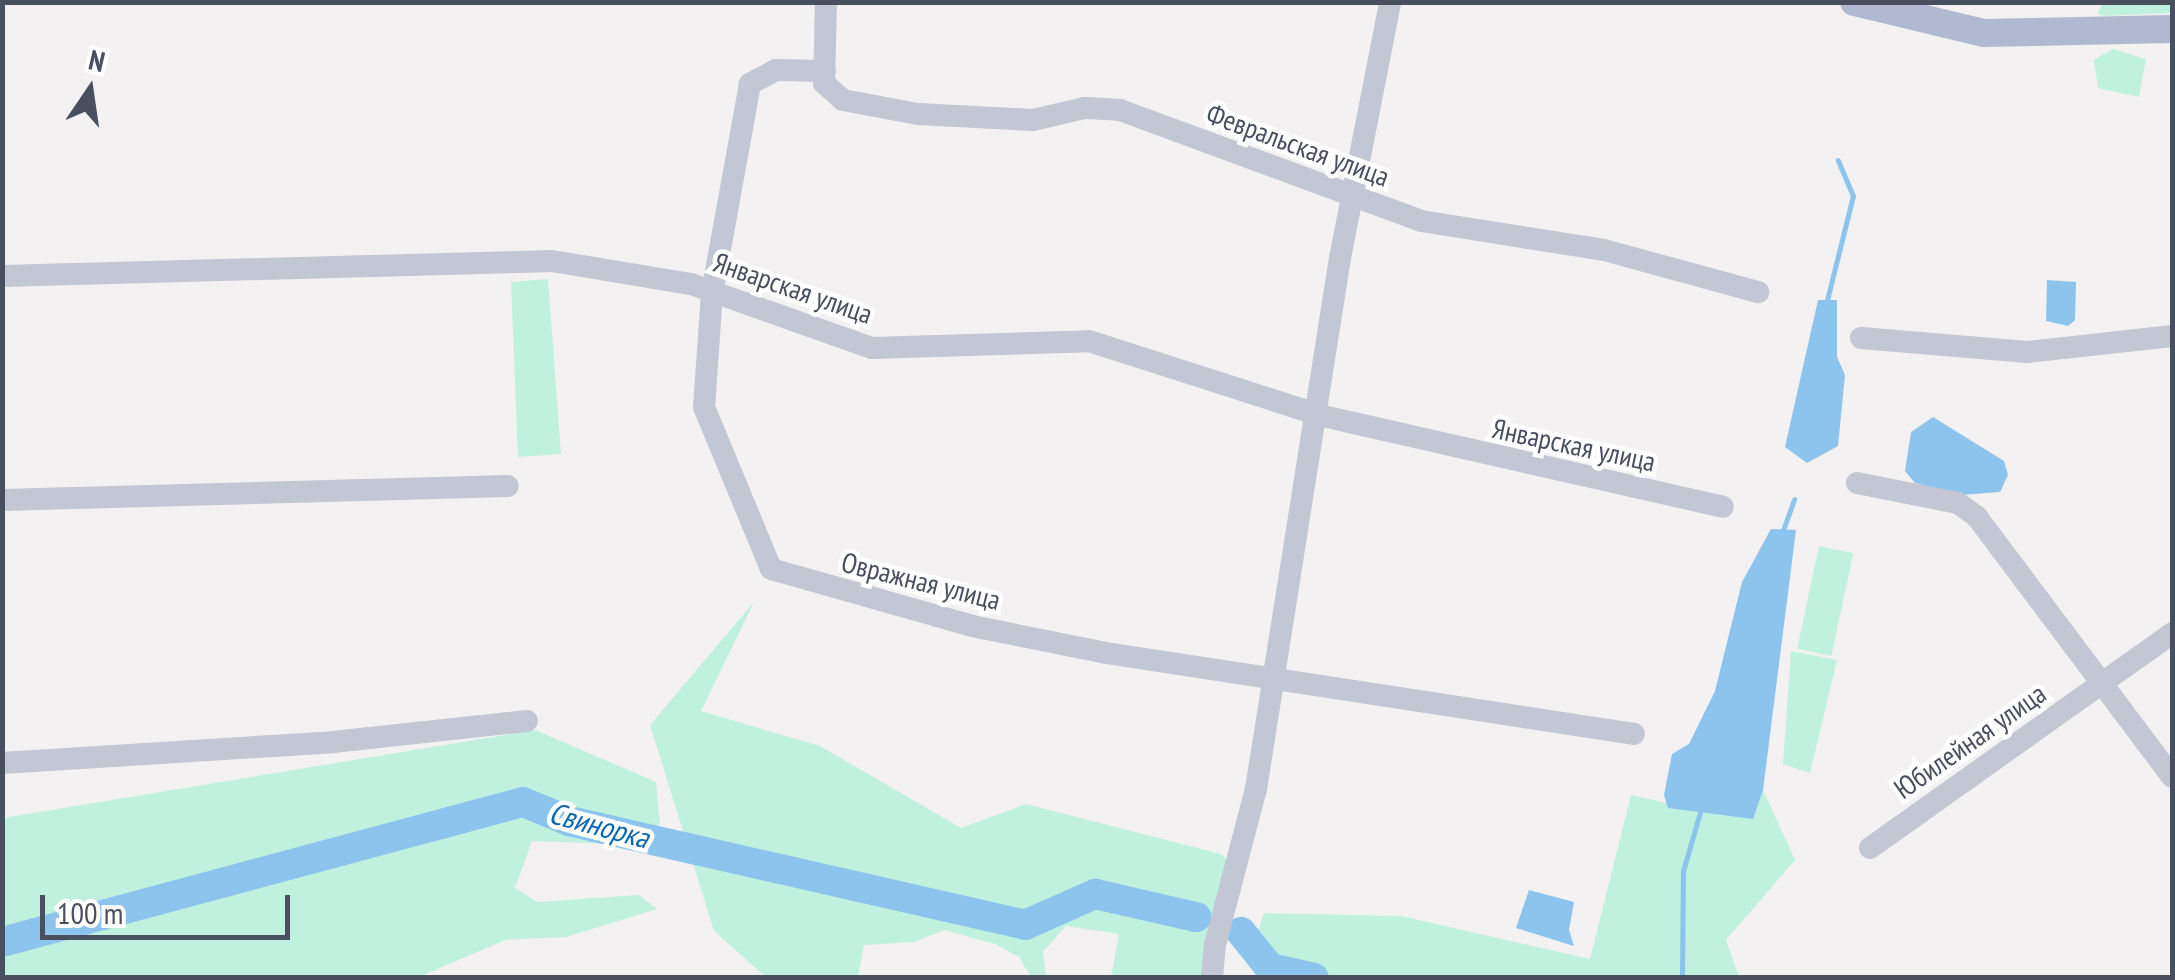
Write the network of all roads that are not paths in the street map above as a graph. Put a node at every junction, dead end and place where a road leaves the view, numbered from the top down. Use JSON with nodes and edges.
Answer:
{"nodes":[{"id":1,"x":826,"y":2,"type":"edge"},
{"id":2,"x":1390,"y":2,"type":"edge"},
{"id":3,"x":1854,"y":2,"type":"edge"},
{"id":4,"x":2172,"y":29,"type":"edge"},
{"id":5,"x":824,"y":77,"type":"junction"},
{"id":6,"x":1355,"y":194,"type":"junction"},
{"id":7,"x":2,"y":276,"type":"edge"},
{"id":8,"x":1758,"y":292,"type":"dead end"},
{"id":9,"x":712,"y":293,"type":"junction"},
{"id":10,"x":2172,"y":336,"type":"edge"},
{"id":11,"x":1861,"y":338,"type":"dead end"},
{"id":12,"x":1316,"y":414,"type":"junction"},
{"id":13,"x":1857,"y":483,"type":"dead end"},
{"id":14,"x":508,"y":486,"type":"dead end"},
{"id":15,"x":2,"y":500,"type":"edge"},
{"id":16,"x":1723,"y":507,"type":"dead end"},
{"id":17,"x":2172,"y":634,"type":"edge"},
{"id":18,"x":1273,"y":676,"type":"junction"},
{"id":19,"x":2104,"y":682,"type":"junction"},
{"id":20,"x":527,"y":721,"type":"dead end"},
{"id":21,"x":1634,"y":734,"type":"dead end"},
{"id":22,"x":2,"y":762,"type":"edge"},
{"id":23,"x":2172,"y":778,"type":"edge"},
{"id":24,"x":1870,"y":848,"type":"dead end"},
{"id":25,"x":1212,"y":978,"type":"edge"}],
"edges":[{"from":1,"to":5,"type":"street"},
{"from":2,"to":6,"type":"street"},
{"from":3,"to":4,"type":"main road"},
{"from":5,"to":6,"type":"street","name":"Февральская улица"},
{"from":5,"to":9,"type":"street","name":"Овражная улица"},
{"from":6,"to":8,"type":"street","name":"Февральская улица"},
{"from":6,"to":12,"type":"street"},
{"from":7,"to":9,"type":"street","name":"Январская улица"},
{"from":9,"to":12,"type":"street","name":"Январская улица"},
{"from":9,"to":18,"type":"street","name":"Овражная улица"},
{"from":10,"to":11,"type":"street"},
{"from":12,"to":16,"type":"street","name":"Январская улица"},
{"from":12,"to":18,"type":"street"},
{"from":13,"to":19,"type":"street"},
{"from":14,"to":15,"type":"street"},
{"from":17,"to":19,"type":"street","name":"Юбилейная улица"},
{"from":18,"to":21,"type":"street","name":"Овражная улица"},
{"from":18,"to":25,"type":"street"},
{"from":19,"to":23,"type":"street"},
{"from":19,"to":24,"type":"street","name":"Юбилейная улица"},
{"from":20,"to":22,"type":"street"}]}
